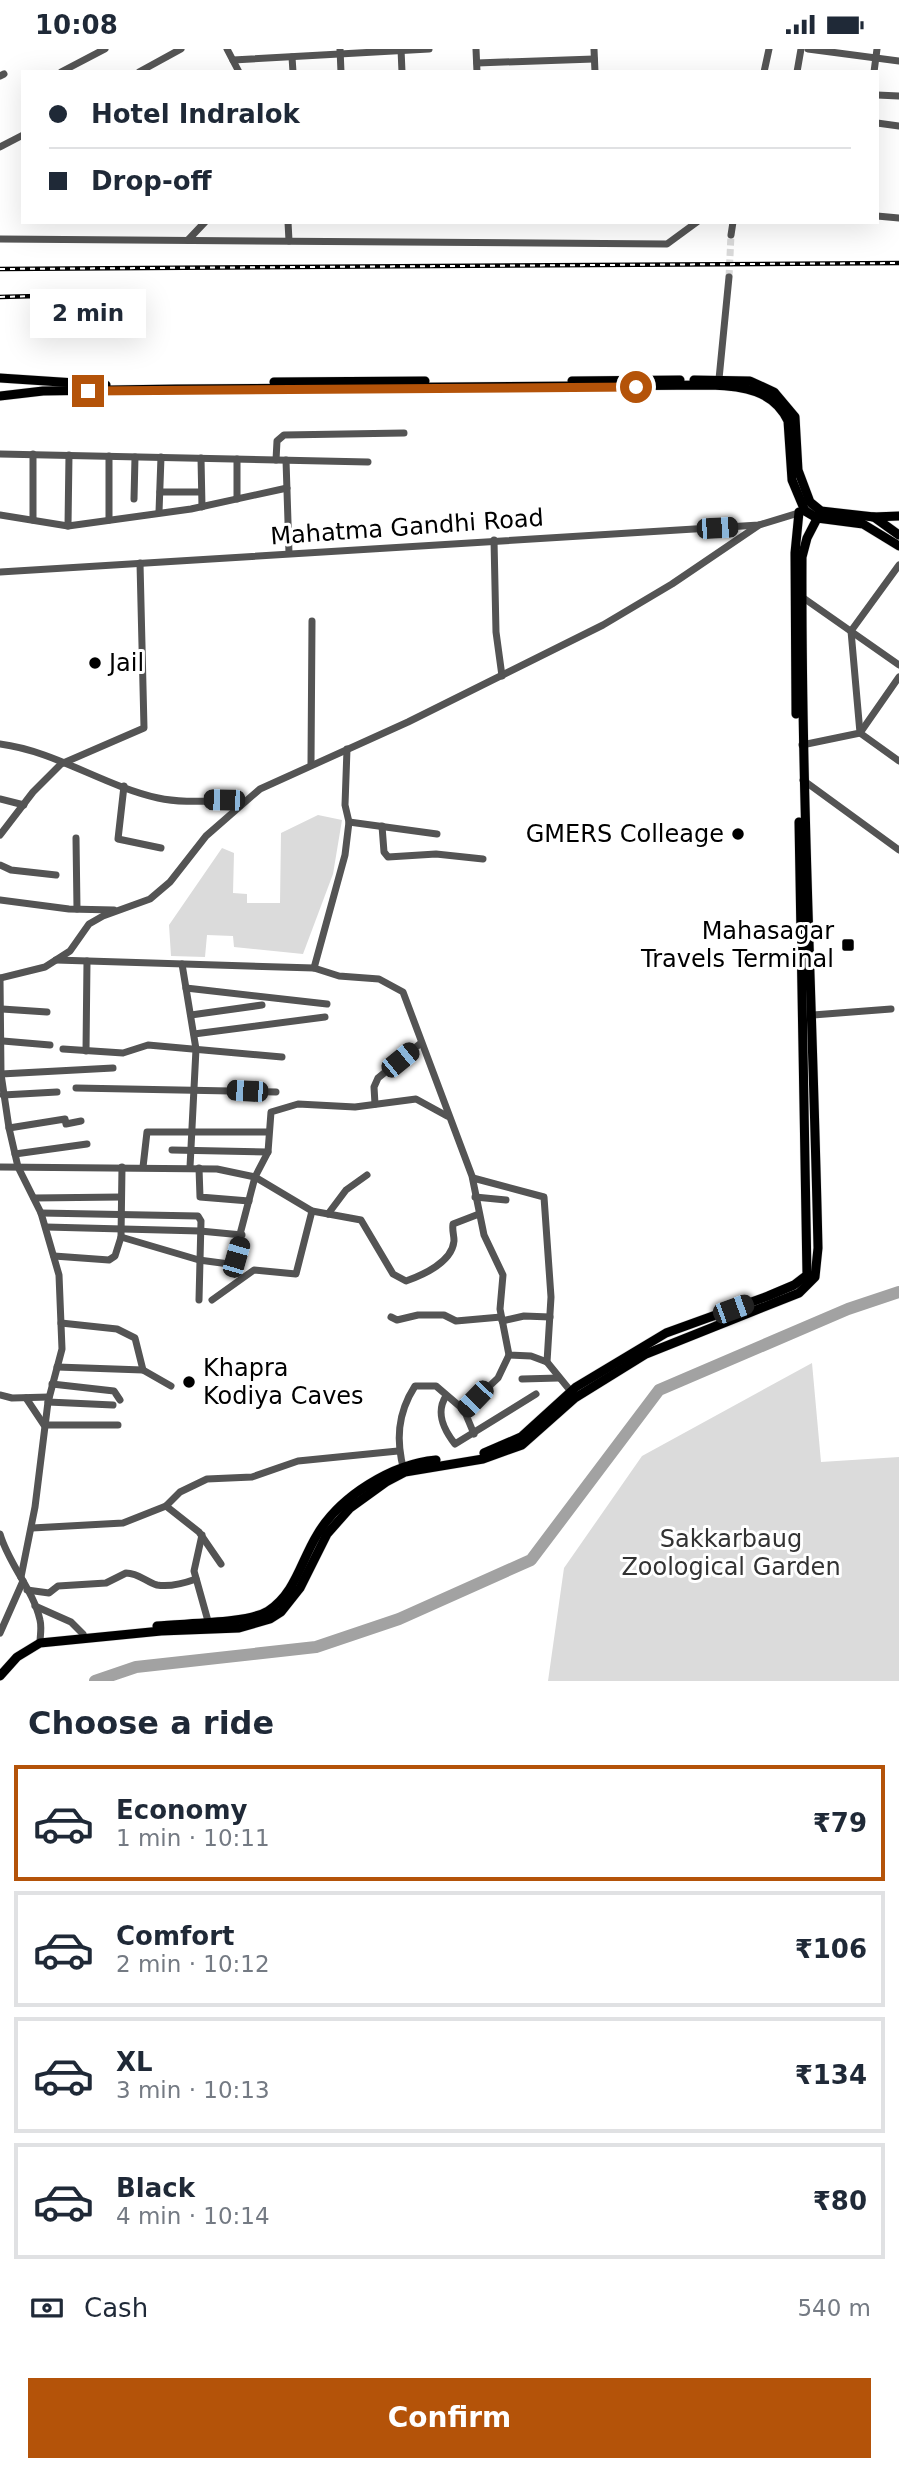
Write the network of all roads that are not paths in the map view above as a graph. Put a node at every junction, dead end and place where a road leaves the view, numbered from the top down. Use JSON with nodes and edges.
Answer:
{"nodes":[{"id":1,"x":105,"y":49,"type":"edge"},
{"id":2,"x":181,"y":49,"type":"edge"},
{"id":3,"x":227,"y":49,"type":"edge"},
{"id":4,"x":429,"y":49,"type":"edge"},
{"id":5,"x":476,"y":49,"type":"edge"},
{"id":6,"x":594,"y":49,"type":"edge"},
{"id":7,"x":769,"y":49,"type":"edge"},
{"id":8,"x":801,"y":49,"type":"edge"},
{"id":9,"x":810,"y":49,"type":"edge"},
{"id":10,"x":401,"y":50,"type":"edge"},
{"id":11,"x":340,"y":52,"type":"edge"},
{"id":12,"x":876,"y":53,"type":"edge"},
{"id":13,"x":292,"y":57,"type":"junction"},
{"id":14,"x":594,"y":59,"type":"junction"},
{"id":15,"x":233,"y":60,"type":"junction"},
{"id":16,"x":519,"y":61,"type":"junction"},
{"id":17,"x":899,"y":61,"type":"edge"},
{"id":18,"x":477,"y":63,"type":"junction"},
{"id":19,"x":65,"y":70,"type":"edge"},
{"id":20,"x":143,"y":70,"type":"edge"},
{"id":21,"x":238,"y":70,"type":"edge"},
{"id":22,"x":293,"y":70,"type":"edge"},
{"id":23,"x":341,"y":70,"type":"edge"},
{"id":24,"x":402,"y":70,"type":"edge"},
{"id":25,"x":477,"y":70,"type":"edge"},
{"id":26,"x":520,"y":70,"type":"edge"},
{"id":27,"x":595,"y":70,"type":"edge"},
{"id":28,"x":764,"y":70,"type":"edge"},
{"id":29,"x":797,"y":70,"type":"edge"},
{"id":30,"x":879,"y":95,"type":"edge"},
{"id":31,"x":899,"y":96,"type":"edge"},
{"id":32,"x":879,"y":123,"type":"edge"},
{"id":33,"x":899,"y":126,"type":"edge"},
{"id":34,"x":21,"y":135,"type":"edge"},
{"id":35,"x":0,"y":147,"type":"edge"},
{"id":36,"x":879,"y":216,"type":"edge"},
{"id":37,"x":899,"y":218,"type":"edge"},
{"id":38,"x":203,"y":224,"type":"edge"},
{"id":39,"x":288,"y":224,"type":"edge"},
{"id":40,"x":694,"y":224,"type":"edge"},
{"id":41,"x":733,"y":224,"type":"edge"},
{"id":42,"x":731,"y":235,"type":"tunnel mouth"},
{"id":43,"x":0,"y":239,"type":"edge"},
{"id":44,"x":188,"y":240,"type":"junction"},
{"id":45,"x":289,"y":241,"type":"junction"},
{"id":46,"x":729,"y":277,"type":"tunnel mouth"},
{"id":47,"x":4,"y":378,"type":"edge"},
{"id":48,"x":719,"y":379,"type":"junction"},
{"id":49,"x":4,"y":395,"type":"edge"},
{"id":50,"x":404,"y":433,"type":"dead end"},
{"id":51,"x":0,"y":454,"type":"edge"},
{"id":52,"x":33,"y":454,"type":"junction"},
{"id":53,"x":69,"y":455,"type":"junction"},
{"id":54,"x":109,"y":456,"type":"junction"},
{"id":55,"x":135,"y":457,"type":"junction"},
{"id":56,"x":161,"y":457,"type":"junction"},
{"id":57,"x":201,"y":458,"type":"junction"},
{"id":58,"x":237,"y":459,"type":"junction"},
{"id":59,"x":276,"y":460,"type":"junction"},
{"id":60,"x":286,"y":460,"type":"junction"},
{"id":61,"x":368,"y":462,"type":"dead end"},
{"id":62,"x":287,"y":488,"type":"junction"},
{"id":63,"x":160,"y":492,"type":"junction"},
{"id":64,"x":201,"y":492,"type":"junction"},
{"id":65,"x":134,"y":499,"type":"dead end"},
{"id":66,"x":237,"y":499,"type":"junction"},
{"id":67,"x":202,"y":507,"type":"junction"},
{"id":68,"x":159,"y":512,"type":"junction"},
{"id":69,"x":811,"y":512,"type":"junction"},
{"id":70,"x":0,"y":515,"type":"edge"},
{"id":71,"x":899,"y":516,"type":"edge"},
{"id":72,"x":874,"y":517,"type":"junction"},
{"id":73,"x":33,"y":520,"type":"junction"},
{"id":74,"x":108,"y":520,"type":"junction"},
{"id":75,"x":863,"y":524,"type":"junction"},
{"id":76,"x":759,"y":525,"type":"junction"},
{"id":77,"x":68,"y":526,"type":"junction"},
{"id":78,"x":899,"y":535,"type":"edge"},
{"id":79,"x":495,"y":540,"type":"junction"},
{"id":80,"x":899,"y":546,"type":"edge"},
{"id":81,"x":289,"y":553,"type":"junction"},
{"id":82,"x":140,"y":563,"type":"junction"},
{"id":83,"x":899,"y":565,"type":"edge"},
{"id":84,"x":0,"y":572,"type":"edge"},
{"id":85,"x":802,"y":597,"type":"junction"},
{"id":86,"x":312,"y":621,"type":"dead end"},
{"id":87,"x":851,"y":631,"type":"junction"},
{"id":88,"x":899,"y":665,"type":"edge"},
{"id":89,"x":502,"y":676,"type":"junction"},
{"id":90,"x":899,"y":677,"type":"edge"},
{"id":91,"x":860,"y":733,"type":"junction"},
{"id":92,"x":0,"y":744,"type":"edge"},
{"id":93,"x":802,"y":745,"type":"junction"},
{"id":94,"x":347,"y":749,"type":"junction"},
{"id":95,"x":899,"y":761,"type":"edge"},
{"id":96,"x":312,"y":763,"type":"junction"},
{"id":97,"x":61,"y":764,"type":"junction"},
{"id":98,"x":803,"y":780,"type":"junction"},
{"id":99,"x":124,"y":786,"type":"junction"},
{"id":100,"x":0,"y":799,"type":"edge"},
{"id":101,"x":246,"y":801,"type":"junction"},
{"id":102,"x":23,"y":805,"type":"junction"},
{"id":103,"x":349,"y":822,"type":"junction"},
{"id":104,"x":382,"y":827,"type":"junction"},
{"id":105,"x":437,"y":834,"type":"dead end"},
{"id":106,"x":0,"y":835,"type":"edge"},
{"id":107,"x":76,"y":838,"type":"dead end"},
{"id":108,"x":161,"y":848,"type":"dead end"},
{"id":109,"x":899,"y":850,"type":"edge"},
{"id":110,"x":483,"y":859,"type":"dead end"},
{"id":111,"x":0,"y":865,"type":"edge"},
{"id":112,"x":56,"y":876,"type":"dead end"},
{"id":113,"x":0,"y":900,"type":"edge"},
{"id":114,"x":76,"y":909,"type":"junction"},
{"id":115,"x":120,"y":910,"type":"junction"},
{"id":116,"x":55,"y":960,"type":"junction"},
{"id":117,"x":87,"y":961,"type":"junction"},
{"id":118,"x":182,"y":964,"type":"junction"},
{"id":119,"x":314,"y":968,"type":"junction"},
{"id":120,"x":0,"y":978,"type":"edge"},
{"id":121,"x":186,"y":988,"type":"junction"},
{"id":122,"x":327,"y":1004,"type":"dead end"},
{"id":123,"x":262,"y":1005,"type":"dead end"},
{"id":124,"x":2,"y":1009,"type":"edge"},
{"id":125,"x":891,"y":1009,"type":"dead end"},
{"id":126,"x":47,"y":1012,"type":"dead end"},
{"id":127,"x":191,"y":1015,"type":"junction"},
{"id":128,"x":813,"y":1015,"type":"junction"},
{"id":129,"x":325,"y":1017,"type":"dead end"},
{"id":130,"x":194,"y":1034,"type":"junction"},
{"id":131,"x":421,"y":1043,"type":"junction"},
{"id":132,"x":2,"y":1045,"type":"edge"},
{"id":133,"x":50,"y":1045,"type":"dead end"},
{"id":134,"x":63,"y":1049,"type":"dead end"},
{"id":135,"x":196,"y":1049,"type":"junction"},
{"id":136,"x":86,"y":1051,"type":"junction"},
{"id":137,"x":282,"y":1057,"type":"dead end"},
{"id":138,"x":113,"y":1068,"type":"dead end"},
{"id":139,"x":1,"y":1071,"type":"edge"},
{"id":140,"x":76,"y":1088,"type":"dead end"},
{"id":141,"x":194,"y":1088,"type":"junction"},
{"id":142,"x":57,"y":1092,"type":"dead end"},
{"id":143,"x":276,"y":1092,"type":"dead end"},
{"id":144,"x":3,"y":1095,"type":"junction"},
{"id":145,"x":375,"y":1104,"type":"junction"},
{"id":146,"x":3,"y":1109,"type":"edge"},
{"id":147,"x":448,"y":1116,"type":"junction"},
{"id":148,"x":80,"y":1121,"type":"dead end"},
{"id":149,"x":9,"y":1128,"type":"junction"},
{"id":150,"x":190,"y":1131,"type":"junction"},
{"id":151,"x":268,"y":1132,"type":"junction"},
{"id":152,"x":87,"y":1144,"type":"dead end"},
{"id":153,"x":172,"y":1150,"type":"dead end"},
{"id":154,"x":190,"y":1151,"type":"junction"},
{"id":155,"x":268,"y":1152,"type":"junction"},
{"id":156,"x":15,"y":1154,"type":"junction"},
{"id":157,"x":0,"y":1167,"type":"edge"},
{"id":158,"x":18,"y":1167,"type":"junction"},
{"id":159,"x":122,"y":1167,"type":"junction"},
{"id":160,"x":144,"y":1167,"type":"junction"},
{"id":161,"x":195,"y":1167,"type":"junction"},
{"id":162,"x":367,"y":1175,"type":"dead end"},
{"id":163,"x":255,"y":1177,"type":"junction"},
{"id":164,"x":473,"y":1178,"type":"junction"},
{"id":165,"x":121,"y":1196,"type":"junction"},
{"id":166,"x":34,"y":1198,"type":"junction"},
{"id":167,"x":475,"y":1198,"type":"junction"},
{"id":168,"x":506,"y":1200,"type":"dead end"},
{"id":169,"x":249,"y":1201,"type":"junction"},
{"id":170,"x":312,"y":1211,"type":"junction"},
{"id":171,"x":41,"y":1213,"type":"junction"},
{"id":172,"x":328,"y":1214,"type":"junction"},
{"id":173,"x":479,"y":1214,"type":"junction"},
{"id":174,"x":121,"y":1215,"type":"junction"},
{"id":175,"x":46,"y":1227,"type":"junction"},
{"id":176,"x":200,"y":1231,"type":"junction"},
{"id":177,"x":121,"y":1233,"type":"junction"},
{"id":178,"x":242,"y":1235,"type":"junction"},
{"id":179,"x":54,"y":1256,"type":"junction"},
{"id":180,"x":199,"y":1260,"type":"junction"},
{"id":181,"x":199,"y":1300,"type":"dead end"},
{"id":182,"x":212,"y":1300,"type":"dead end"},
{"id":183,"x":391,"y":1317,"type":"dead end"},
{"id":184,"x":550,"y":1317,"type":"junction"},
{"id":185,"x":502,"y":1319,"type":"junction"},
{"id":186,"x":61,"y":1324,"type":"junction"},
{"id":187,"x":509,"y":1355,"type":"junction"},
{"id":188,"x":547,"y":1362,"type":"junction"},
{"id":189,"x":57,"y":1367,"type":"junction"},
{"id":190,"x":143,"y":1370,"type":"junction"},
{"id":191,"x":559,"y":1378,"type":"junction"},
{"id":192,"x":523,"y":1379,"type":"dead end"},
{"id":193,"x":52,"y":1384,"type":"junction"},
{"id":194,"x":171,"y":1386,"type":"dead end"},
{"id":195,"x":536,"y":1394,"type":"dead end"},
{"id":196,"x":0,"y":1395,"type":"edge"},
{"id":197,"x":573,"y":1395,"type":"junction"},
{"id":198,"x":446,"y":1396,"type":"junction"},
{"id":199,"x":26,"y":1398,"type":"junction"},
{"id":200,"x":49,"y":1400,"type":"junction"},
{"id":201,"x":464,"y":1410,"type":"junction"},
{"id":202,"x":44,"y":1425,"type":"junction"},
{"id":203,"x":118,"y":1425,"type":"dead end"},
{"id":204,"x":474,"y":1434,"type":"junction"},
{"id":205,"x":398,"y":1451,"type":"junction"},
{"id":206,"x":404,"y":1469,"type":"junction"},
{"id":207,"x":166,"y":1506,"type":"junction"},
{"id":208,"x":32,"y":1528,"type":"junction"},
{"id":209,"x":0,"y":1534,"type":"edge"},
{"id":210,"x":202,"y":1535,"type":"junction"},
{"id":211,"x":221,"y":1564,"type":"dead end"},
{"id":212,"x":22,"y":1579,"type":"junction"},
{"id":213,"x":196,"y":1579,"type":"junction"},
{"id":214,"x":27,"y":1590,"type":"junction"},
{"id":215,"x":35,"y":1606,"type":"junction"},
{"id":216,"x":208,"y":1621,"type":"junction"},
{"id":217,"x":0,"y":1633,"type":"edge"},
{"id":218,"x":83,"y":1634,"type":"junction"},
{"id":219,"x":40,"y":1641,"type":"junction"},
{"id":220,"x":0,"y":1670,"type":"edge"},
{"id":221,"x":0,"y":1677,"type":"edge"}],
"edges":[{"from":1,"to":19,"type":"street"},
{"from":2,"to":20,"type":"street"},
{"from":3,"to":15,"type":"street"},
{"from":4,"to":10,"type":"street"},
{"from":5,"to":18,"type":"street"},
{"from":6,"to":14,"type":"street"},
{"from":7,"to":28,"type":"street"},
{"from":8,"to":29,"type":"street"},
{"from":9,"to":12,"type":"street"},
{"from":10,"to":11,"type":"street"},
{"from":10,"to":24,"type":"street"},
{"from":11,"to":13,"type":"street"},
{"from":11,"to":23,"type":"street"},
{"from":12,"to":17,"type":"street"},
{"from":13,"to":15,"type":"street"},
{"from":13,"to":22,"type":"street"},
{"from":14,"to":16,"type":"street"},
{"from":14,"to":27,"type":"street"},
{"from":15,"to":21,"type":"street"},
{"from":16,"to":18,"type":"street"},
{"from":16,"to":26,"type":"street"},
{"from":18,"to":25,"type":"street"},
{"from":30,"to":31,"type":"street"},
{"from":32,"to":33,"type":"street"},
{"from":34,"to":35,"type":"street"},
{"from":36,"to":37,"type":"street"},
{"from":38,"to":44,"type":"street"},
{"from":39,"to":45,"type":"street"},
{"from":40,"to":45,"type":"street"},
{"from":41,"to":42,"type":"street"},
{"from":43,"to":44,"type":"street"},
{"from":44,"to":45,"type":"street"},
{"from":46,"to":48,"type":"street"},
{"from":47,"to":48,"type":"main road"},
{"from":47,"to":49,"type":"main road"},
{"from":48,"to":69,"type":"main road"},
{"from":49,"to":69,"type":"main road"},
{"from":50,"to":59,"type":"street"},
{"from":51,"to":52,"type":"street"},
{"from":52,"to":53,"type":"street"},
{"from":52,"to":73,"type":"street"},
{"from":53,"to":54,"type":"street"},
{"from":53,"to":77,"type":"street"},
{"from":54,"to":55,"type":"street"},
{"from":54,"to":74,"type":"street"},
{"from":55,"to":56,"type":"street"},
{"from":55,"to":65,"type":"street"},
{"from":56,"to":57,"type":"street"},
{"from":56,"to":63,"type":"street"},
{"from":57,"to":58,"type":"street"},
{"from":57,"to":64,"type":"street"},
{"from":58,"to":59,"type":"street"},
{"from":58,"to":66,"type":"street"},
{"from":59,"to":60,"type":"street"},
{"from":60,"to":61,"type":"street"},
{"from":60,"to":62,"type":"street"},
{"from":62,"to":66,"type":"street"},
{"from":62,"to":81,"type":"street"},
{"from":63,"to":64,"type":"street"},
{"from":63,"to":68,"type":"street"},
{"from":64,"to":67,"type":"street"},
{"from":66,"to":67,"type":"street"},
{"from":67,"to":68,"type":"street"},
{"from":68,"to":74,"type":"street"},
{"from":69,"to":72,"type":"main road"},
{"from":69,"to":75,"type":"main road"},
{"from":69,"to":76,"type":"street","name":"Mahatma Gandhi Road"},
{"from":69,"to":85,"type":"main road"},
{"from":69,"to":197,"type":"main road"},
{"from":70,"to":73,"type":"street"},
{"from":71,"to":72,"type":"main road"},
{"from":72,"to":75,"type":"main road"},
{"from":72,"to":78,"type":"main road"},
{"from":73,"to":77,"type":"street"},
{"from":74,"to":77,"type":"street"},
{"from":75,"to":80,"type":"main road"},
{"from":76,"to":79,"type":"street","name":"Mahatma Gandhi Road"},
{"from":76,"to":89,"type":"street"},
{"from":79,"to":81,"type":"street","name":"Mahatma Gandhi Road"},
{"from":79,"to":89,"type":"street"},
{"from":81,"to":82,"type":"street","name":"Mahatma Gandhi Road"},
{"from":82,"to":84,"type":"street","name":"Mahatma Gandhi Road"},
{"from":82,"to":97,"type":"street"},
{"from":83,"to":87,"type":"street"},
{"from":85,"to":87,"type":"street"},
{"from":85,"to":93,"type":"main road"},
{"from":86,"to":96,"type":"street"},
{"from":87,"to":88,"type":"street"},
{"from":87,"to":91,"type":"street"},
{"from":89,"to":94,"type":"street"},
{"from":90,"to":91,"type":"street"},
{"from":91,"to":93,"type":"street"},
{"from":91,"to":95,"type":"street"},
{"from":92,"to":97,"type":"street"},
{"from":93,"to":98,"type":"main road"},
{"from":94,"to":96,"type":"street"},
{"from":94,"to":103,"type":"street"},
{"from":96,"to":101,"type":"street"},
{"from":97,"to":99,"type":"street"},
{"from":97,"to":102,"type":"street"},
{"from":98,"to":109,"type":"street"},
{"from":98,"to":128,"type":"main road"},
{"from":99,"to":101,"type":"street"},
{"from":99,"to":108,"type":"street"},
{"from":100,"to":102,"type":"street"},
{"from":101,"to":115,"type":"street"},
{"from":102,"to":106,"type":"street"},
{"from":103,"to":104,"type":"street"},
{"from":103,"to":119,"type":"street"},
{"from":104,"to":105,"type":"street"},
{"from":104,"to":110,"type":"street"},
{"from":107,"to":114,"type":"street"},
{"from":111,"to":112,"type":"street"},
{"from":113,"to":114,"type":"street"},
{"from":114,"to":115,"type":"street"},
{"from":115,"to":116,"type":"street"},
{"from":116,"to":117,"type":"street"},
{"from":116,"to":120,"type":"street"},
{"from":117,"to":118,"type":"street"},
{"from":117,"to":136,"type":"street"},
{"from":118,"to":119,"type":"street"},
{"from":118,"to":121,"type":"street"},
{"from":119,"to":131,"type":"street"},
{"from":120,"to":124,"type":"street"},
{"from":121,"to":122,"type":"street"},
{"from":121,"to":127,"type":"street"},
{"from":123,"to":127,"type":"street"},
{"from":124,"to":126,"type":"street"},
{"from":124,"to":132,"type":"street"},
{"from":125,"to":128,"type":"street"},
{"from":127,"to":130,"type":"street"},
{"from":128,"to":197,"type":"main road"},
{"from":129,"to":130,"type":"street"},
{"from":130,"to":135,"type":"street"},
{"from":131,"to":145,"type":"street"},
{"from":131,"to":147,"type":"street"},
{"from":132,"to":133,"type":"street"},
{"from":132,"to":139,"type":"street"},
{"from":134,"to":136,"type":"street"},
{"from":135,"to":136,"type":"street"},
{"from":135,"to":137,"type":"street"},
{"from":135,"to":141,"type":"street"},
{"from":138,"to":139,"type":"street"},
{"from":139,"to":144,"type":"street"},
{"from":140,"to":141,"type":"street"},
{"from":141,"to":143,"type":"street"},
{"from":141,"to":150,"type":"street"},
{"from":142,"to":144,"type":"street"},
{"from":144,"to":146,"type":"street"},
{"from":145,"to":147,"type":"street"},
{"from":145,"to":151,"type":"street"},
{"from":146,"to":149,"type":"street"},
{"from":147,"to":164,"type":"street"},
{"from":148,"to":149,"type":"street"},
{"from":149,"to":156,"type":"street"},
{"from":150,"to":151,"type":"street"},
{"from":150,"to":154,"type":"street"},
{"from":150,"to":160,"type":"street"},
{"from":151,"to":155,"type":"street"},
{"from":152,"to":156,"type":"street"},
{"from":153,"to":154,"type":"street"},
{"from":154,"to":155,"type":"street"},
{"from":154,"to":161,"type":"street"},
{"from":155,"to":163,"type":"street"},
{"from":156,"to":158,"type":"street"},
{"from":157,"to":158,"type":"street"},
{"from":158,"to":159,"type":"street"},
{"from":158,"to":166,"type":"street"},
{"from":159,"to":160,"type":"street"},
{"from":159,"to":165,"type":"street"},
{"from":160,"to":161,"type":"street"},
{"from":161,"to":163,"type":"street"},
{"from":161,"to":169,"type":"street"},
{"from":162,"to":172,"type":"street"},
{"from":163,"to":169,"type":"street"},
{"from":163,"to":170,"type":"street"},
{"from":164,"to":167,"type":"street"},
{"from":164,"to":184,"type":"street"},
{"from":165,"to":166,"type":"street"},
{"from":165,"to":174,"type":"street"},
{"from":166,"to":171,"type":"street"},
{"from":167,"to":168,"type":"street"},
{"from":167,"to":173,"type":"street"},
{"from":169,"to":178,"type":"street"},
{"from":170,"to":172,"type":"street"},
{"from":170,"to":182,"type":"street"},
{"from":171,"to":174,"type":"street"},
{"from":171,"to":175,"type":"street"},
{"from":172,"to":173,"type":"street"},
{"from":173,"to":185,"type":"street"},
{"from":174,"to":176,"type":"street"},
{"from":174,"to":177,"type":"street"},
{"from":175,"to":177,"type":"street"},
{"from":175,"to":179,"type":"street"},
{"from":176,"to":177,"type":"street"},
{"from":176,"to":178,"type":"street"},
{"from":176,"to":180,"type":"street"},
{"from":177,"to":179,"type":"street"},
{"from":177,"to":180,"type":"street"},
{"from":178,"to":180,"type":"street"},
{"from":179,"to":186,"type":"street"},
{"from":180,"to":181,"type":"street"},
{"from":183,"to":185,"type":"street"},
{"from":184,"to":185,"type":"street"},
{"from":184,"to":188,"type":"street"},
{"from":185,"to":187,"type":"street"},
{"from":186,"to":189,"type":"street"},
{"from":186,"to":190,"type":"street"},
{"from":187,"to":188,"type":"street"},
{"from":187,"to":201,"type":"street"},
{"from":188,"to":191,"type":"street"},
{"from":189,"to":190,"type":"street"},
{"from":189,"to":193,"type":"street"},
{"from":190,"to":194,"type":"street"},
{"from":191,"to":192,"type":"street"},
{"from":191,"to":197,"type":"street"},
{"from":193,"to":200,"type":"street"},
{"from":193,"to":200,"type":"street"},
{"from":195,"to":204,"type":"street"},
{"from":196,"to":199,"type":"street"},
{"from":197,"to":206,"type":"main road"},
{"from":198,"to":201,"type":"street"},
{"from":198,"to":204,"type":"street"},
{"from":198,"to":205,"type":"street"},
{"from":199,"to":200,"type":"street"},
{"from":199,"to":202,"type":"street"},
{"from":200,"to":202,"type":"street"},
{"from":201,"to":204,"type":"street"},
{"from":202,"to":203,"type":"street"},
{"from":202,"to":208,"type":"street"},
{"from":205,"to":206,"type":"street"},
{"from":205,"to":207,"type":"street"},
{"from":206,"to":216,"type":"main road"},
{"from":206,"to":219,"type":"main road"},
{"from":207,"to":208,"type":"street"},
{"from":207,"to":210,"type":"street"},
{"from":208,"to":212,"type":"street"},
{"from":209,"to":212,"type":"street"},
{"from":210,"to":211,"type":"street"},
{"from":210,"to":213,"type":"street"},
{"from":212,"to":214,"type":"street"},
{"from":212,"to":217,"type":"street"},
{"from":213,"to":214,"type":"street"},
{"from":213,"to":216,"type":"street"},
{"from":214,"to":215,"type":"street"},
{"from":215,"to":218,"type":"street"},
{"from":215,"to":219,"type":"street"},
{"from":216,"to":218,"type":"main road"},
{"from":218,"to":219,"type":"main road"},
{"from":219,"to":220,"type":"main road"},
{"from":219,"to":221,"type":"main road"}]}
